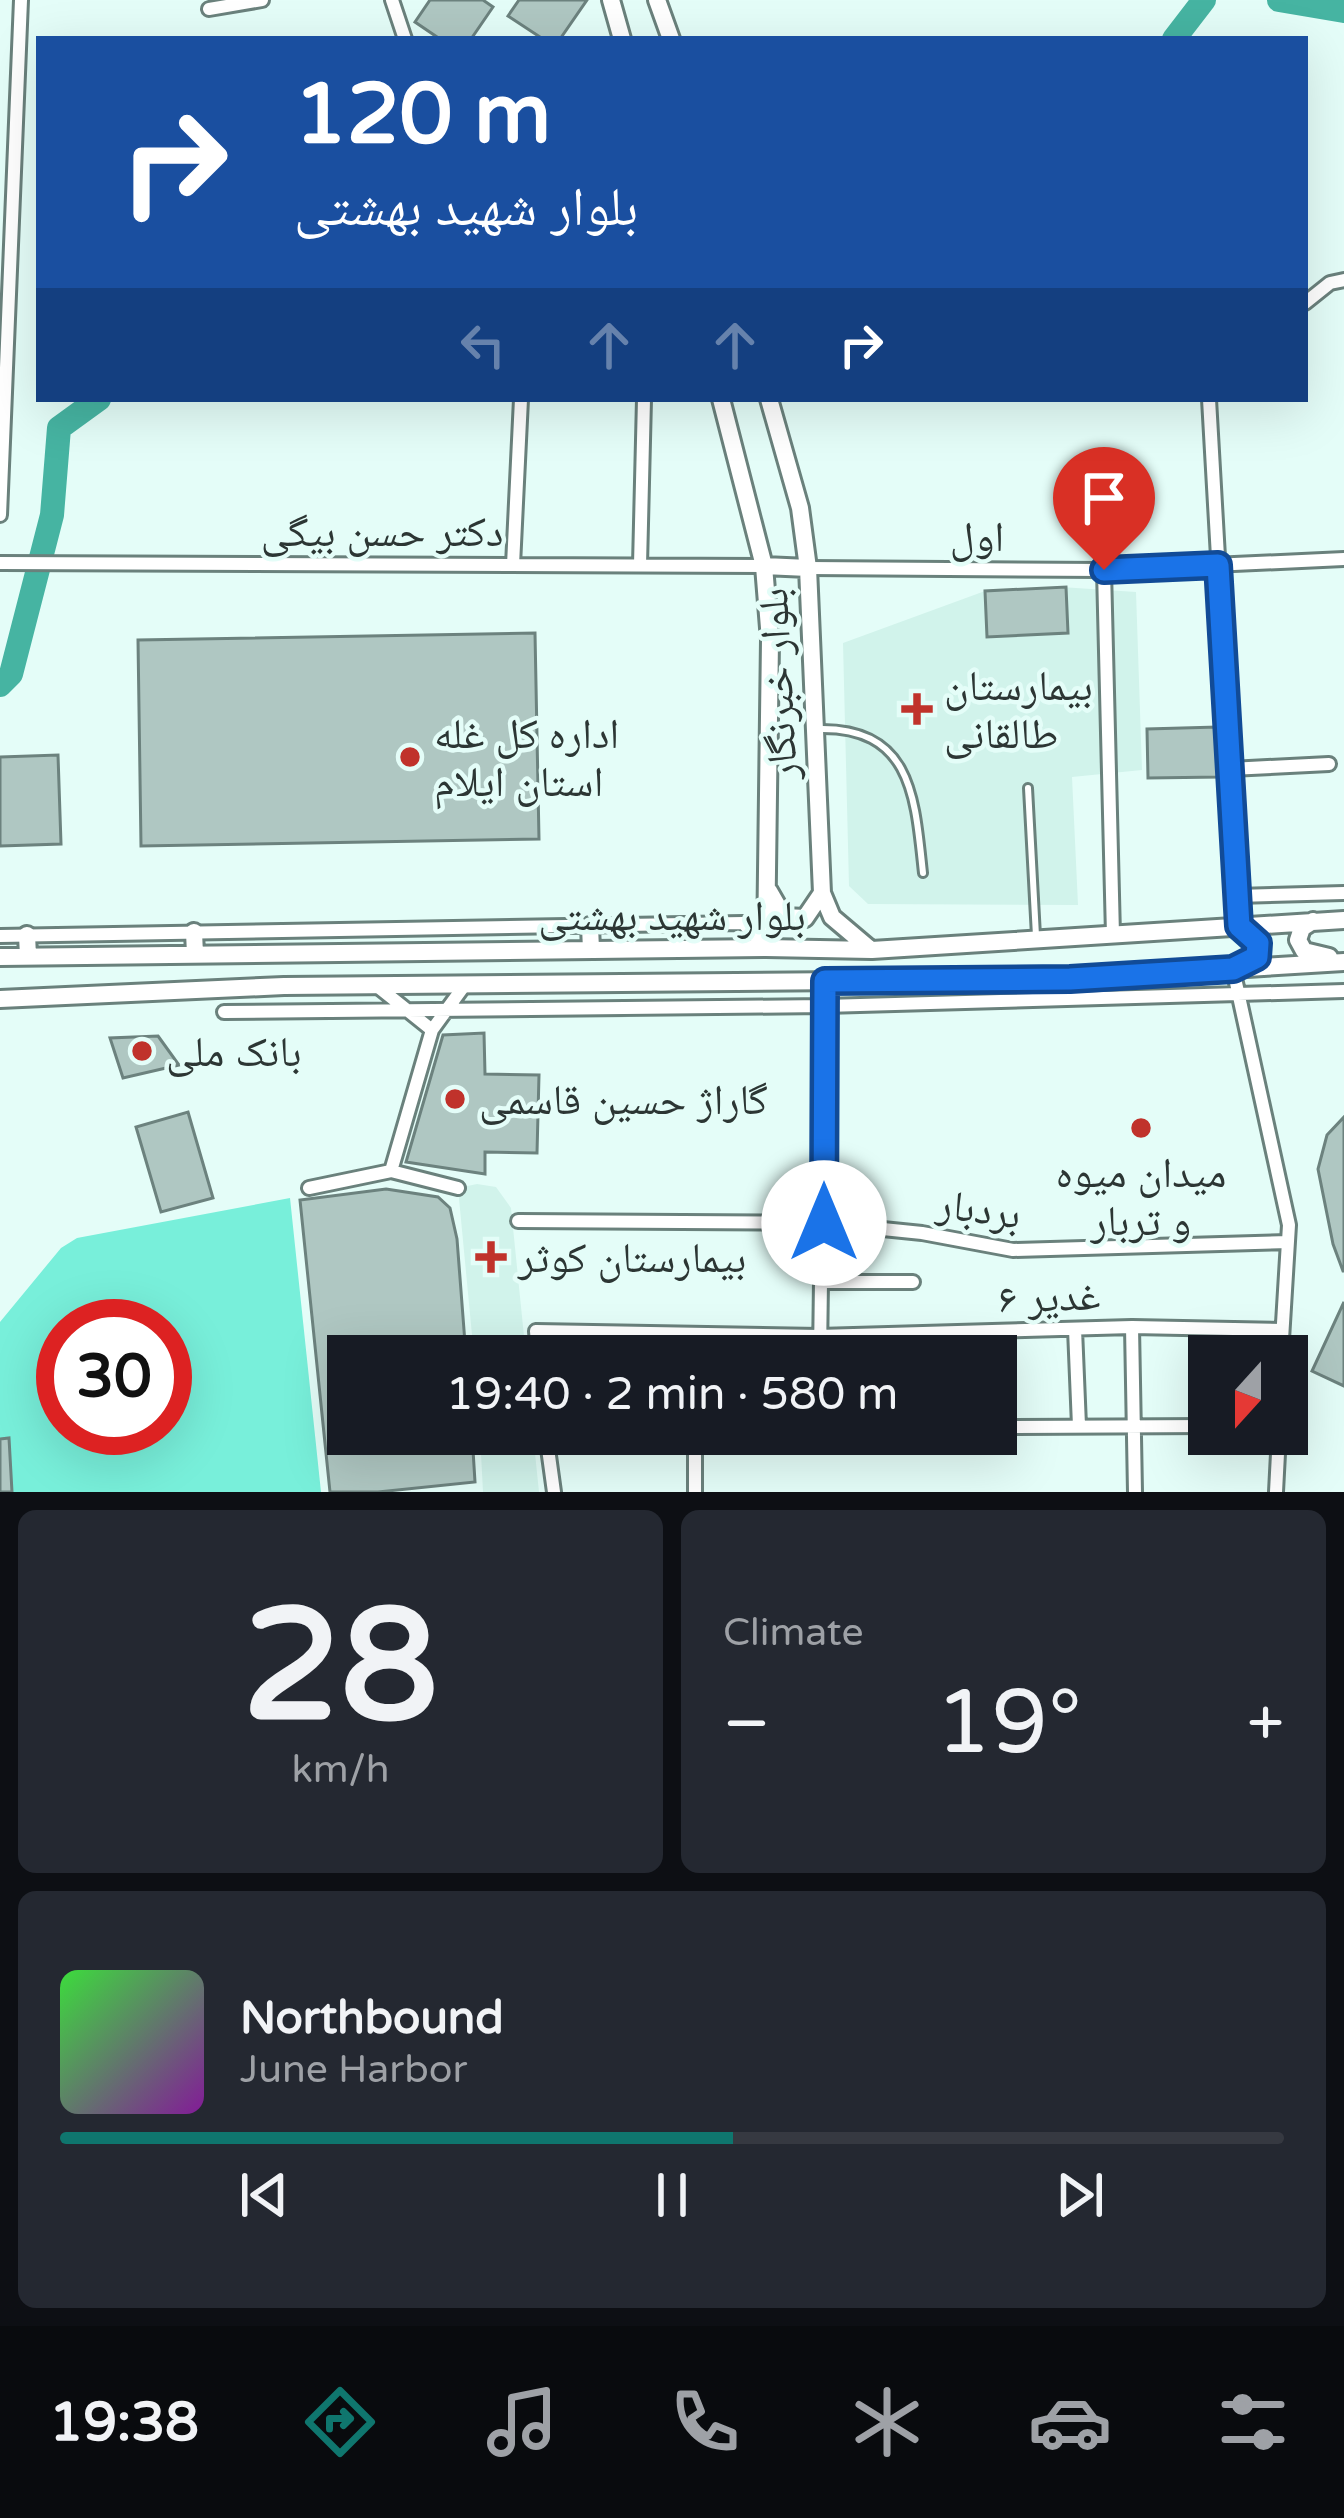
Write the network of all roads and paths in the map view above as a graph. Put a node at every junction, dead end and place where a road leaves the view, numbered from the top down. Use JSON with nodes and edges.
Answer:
{"nodes":[{"id":1,"x":21,"y":0,"type":"edge"},
{"id":2,"x":262,"y":0,"type":"edge"},
{"id":3,"x":392,"y":0,"type":"edge"},
{"id":4,"x":611,"y":0,"type":"edge"},
{"id":5,"x":657,"y":0,"type":"edge"},
{"id":6,"x":209,"y":9,"type":"dead end"},
{"id":7,"x":404,"y":36,"type":"edge"},
{"id":8,"x":621,"y":36,"type":"edge"},
{"id":9,"x":669,"y":36,"type":"edge"},
{"id":10,"x":0,"y":113,"type":"edge"},
{"id":11,"x":16,"y":114,"type":"junction"},
{"id":12,"x":1344,"y":280,"type":"edge"},
{"id":13,"x":1308,"y":301,"type":"edge"},
{"id":14,"x":2,"y":394,"type":"edge"},
{"id":15,"x":521,"y":402,"type":"edge"},
{"id":16,"x":644,"y":402,"type":"edge"},
{"id":17,"x":723,"y":402,"type":"edge"},
{"id":18,"x":770,"y":402,"type":"edge"},
{"id":19,"x":1209,"y":402,"type":"edge"},
{"id":20,"x":0,"y":515,"type":"edge"},
{"id":21,"x":1344,"y":559,"type":"edge"},
{"id":22,"x":0,"y":563,"type":"edge"},
{"id":23,"x":513,"y":565,"type":"junction"},
{"id":24,"x":640,"y":565,"type":"junction"},
{"id":25,"x":1218,"y":565,"type":"junction"},
{"id":26,"x":764,"y":566,"type":"junction"},
{"id":27,"x":808,"y":568,"type":"junction"},
{"id":28,"x":1104,"y":570,"type":"junction"},
{"id":29,"x":815,"y":729,"type":"junction"},
{"id":30,"x":1329,"y":764,"type":"dead end"},
{"id":31,"x":1230,"y":769,"type":"junction"},
{"id":32,"x":1028,"y":788,"type":"dead end"},
{"id":33,"x":923,"y":873,"type":"dead end"},
{"id":34,"x":769,"y":890,"type":"junction"},
{"id":35,"x":822,"y":893,"type":"junction"},
{"id":36,"x":1344,"y":893,"type":"edge"},
{"id":37,"x":1237,"y":896,"type":"junction"},
{"id":38,"x":1344,"y":920,"type":"edge"},
{"id":39,"x":1314,"y":921,"type":"junction"},
{"id":40,"x":590,"y":926,"type":"junction"},
{"id":41,"x":1239,"y":926,"type":"junction"},
{"id":42,"x":194,"y":932,"type":"junction"},
{"id":43,"x":27,"y":935,"type":"junction"},
{"id":44,"x":1113,"y":935,"type":"junction"},
{"id":45,"x":0,"y":936,"type":"edge"},
{"id":46,"x":1036,"y":940,"type":"junction"},
{"id":47,"x":766,"y":948,"type":"junction"},
{"id":48,"x":591,"y":950,"type":"junction"},
{"id":49,"x":872,"y":950,"type":"junction"},
{"id":50,"x":195,"y":954,"type":"junction"},
{"id":51,"x":0,"y":956,"type":"edge"},
{"id":52,"x":28,"y":956,"type":"junction"},
{"id":53,"x":1344,"y":961,"type":"edge"},
{"id":54,"x":1233,"y":969,"type":"junction"},
{"id":55,"x":825,"y":981,"type":"junction"},
{"id":56,"x":377,"y":986,"type":"junction"},
{"id":57,"x":464,"y":986,"type":"junction"},
{"id":58,"x":1344,"y":991,"type":"edge"},
{"id":59,"x":1239,"y":996,"type":"junction"},
{"id":60,"x":0,"y":999,"type":"edge"},
{"id":61,"x":825,"y":1006,"type":"junction"},
{"id":62,"x":409,"y":1011,"type":"junction"},
{"id":63,"x":447,"y":1011,"type":"junction"},
{"id":64,"x":224,"y":1012,"type":"dead end"},
{"id":65,"x":432,"y":1030,"type":"junction"},
{"id":66,"x":391,"y":1171,"type":"junction"},
{"id":67,"x":309,"y":1188,"type":"dead end"},
{"id":68,"x":458,"y":1188,"type":"dead end"},
{"id":69,"x":518,"y":1221,"type":"dead end"},
{"id":70,"x":824,"y":1223,"type":"junction"},
{"id":71,"x":1288,"y":1242,"type":"junction"},
{"id":72,"x":821,"y":1282,"type":"junction"},
{"id":73,"x":913,"y":1282,"type":"dead end"},
{"id":74,"x":1132,"y":1327,"type":"junction"},
{"id":75,"x":1075,"y":1329,"type":"junction"},
{"id":76,"x":1282,"y":1330,"type":"junction"},
{"id":77,"x":695,"y":1334,"type":"joint"},
{"id":78,"x":536,"y":1335,"type":"edge"},
{"id":79,"x":757,"y":1335,"type":"edge"},
{"id":80,"x":819,"y":1335,"type":"edge"},
{"id":81,"x":856,"y":1335,"type":"edge"},
{"id":82,"x":1282,"y":1335,"type":"edge"},
{"id":83,"x":1017,"y":1426,"type":"edge"},
{"id":84,"x":1079,"y":1426,"type":"junction"},
{"id":85,"x":1135,"y":1426,"type":"junction"},
{"id":86,"x":1188,"y":1426,"type":"edge"},
{"id":87,"x":549,"y":1455,"type":"edge"},
{"id":88,"x":695,"y":1455,"type":"edge"},
{"id":89,"x":1278,"y":1455,"type":"edge"},
{"id":90,"x":554,"y":1492,"type":"edge"},
{"id":91,"x":694,"y":1492,"type":"edge"},
{"id":92,"x":1135,"y":1492,"type":"edge"},
{"id":93,"x":1276,"y":1492,"type":"edge"}],
"edges":[{"from":1,"to":11,"type":"street"},
{"from":2,"to":6,"type":"street"},
{"from":3,"to":7,"type":"street"},
{"from":4,"to":8,"type":"main road"},
{"from":5,"to":9,"type":"main road"},
{"from":10,"to":11,"type":"street"},
{"from":11,"to":14,"type":"street"},
{"from":12,"to":13,"type":"street"},
{"from":14,"to":20,"type":"street"},
{"from":15,"to":23,"type":"street"},
{"from":16,"to":24,"type":"street"},
{"from":17,"to":26,"type":"main road","name":"بلوار خبرنگار"},
{"from":18,"to":27,"type":"main road","name":"بلوار خبرنگار"},
{"from":19,"to":25,"type":"street"},
{"from":21,"to":25,"type":"street","name":"اول"},
{"from":22,"to":23,"type":"street","name":"دکتر حسن بیگی"},
{"from":23,"to":24,"type":"street","name":"دکتر حسن بیگی"},
{"from":24,"to":26,"type":"street","name":"دکتر حسن بیگی"},
{"from":25,"to":28,"type":"street","name":"اول"},
{"from":25,"to":31,"type":"street"},
{"from":26,"to":27,"type":"main road"},
{"from":26,"to":34,"type":"main road","name":"بلوار خبرنگار"},
{"from":27,"to":28,"type":"street","name":"اول"},
{"from":27,"to":29,"type":"main road","name":"بلوار خبرنگار"},
{"from":28,"to":44,"type":"street"},
{"from":29,"to":33,"type":"lane"},
{"from":29,"to":35,"type":"main road","name":"بلوار خبرنگار"},
{"from":30,"to":31,"type":"street"},
{"from":31,"to":37,"type":"street"},
{"from":32,"to":46,"type":"lane"},
{"from":34,"to":35,"type":"main road"},
{"from":34,"to":47,"type":"main road","name":"بلوار خبرنگار"},
{"from":35,"to":49,"type":"main road"},
{"from":36,"to":37,"type":"street"},
{"from":37,"to":41,"type":"street"},
{"from":38,"to":39,"type":"main road","name":"بلوار شهید بهشتی"},
{"from":39,"to":41,"type":"main road","name":"بلوار شهید بهشتی"},
{"from":39,"to":53,"type":"main road"},
{"from":40,"to":42,"type":"street"},
{"from":40,"to":47,"type":"street"},
{"from":40,"to":48,"type":"main road"},
{"from":41,"to":44,"type":"main road","name":"بلوار شهید بهشتی"},
{"from":41,"to":54,"type":"main road"},
{"from":42,"to":43,"type":"street"},
{"from":42,"to":50,"type":"main road"},
{"from":43,"to":45,"type":"street"},
{"from":43,"to":52,"type":"main road"},
{"from":44,"to":46,"type":"main road","name":"بلوار شهید بهشتی"},
{"from":46,"to":49,"type":"main road","name":"بلوار شهید بهشتی"},
{"from":47,"to":48,"type":"main road","name":"بلوار شهید بهشتی"},
{"from":47,"to":49,"type":"main road","name":"بلوار شهید بهشتی"},
{"from":48,"to":50,"type":"main road","name":"بلوار شهید بهشتی"},
{"from":50,"to":52,"type":"main road","name":"بلوار شهید بهشتی"},
{"from":51,"to":52,"type":"main road","name":"بلوار شهید بهشتی"},
{"from":53,"to":54,"type":"main road","name":"بلوار شهید بهشتی"},
{"from":54,"to":55,"type":"main road","name":"بلوار شهید بهشتی"},
{"from":54,"to":59,"type":"street"},
{"from":55,"to":57,"type":"main road","name":"بلوار شهید بهشتی"},
{"from":55,"to":61,"type":"street"},
{"from":56,"to":57,"type":"main road","name":"بلوار شهید بهشتی"},
{"from":56,"to":60,"type":"main road","name":"بلوار شهید بهشتی"},
{"from":56,"to":62,"type":"street"},
{"from":57,"to":63,"type":"street"},
{"from":58,"to":59,"type":"street"},
{"from":59,"to":61,"type":"street"},
{"from":59,"to":71,"type":"street"},
{"from":61,"to":63,"type":"street"},
{"from":61,"to":70,"type":"street"},
{"from":62,"to":63,"type":"street"},
{"from":62,"to":64,"type":"street"},
{"from":62,"to":65,"type":"street"},
{"from":63,"to":65,"type":"street"},
{"from":65,"to":66,"type":"street"},
{"from":66,"to":67,"type":"street"},
{"from":66,"to":68,"type":"street"},
{"from":69,"to":70,"type":"street","name":"بردبار"},
{"from":70,"to":71,"type":"street","name":"بردبار"},
{"from":70,"to":72,"type":"street"},
{"from":71,"to":76,"type":"street"},
{"from":72,"to":73,"type":"street"},
{"from":72,"to":80,"type":"street"},
{"from":74,"to":75,"type":"street","name":"غدیر ۶"},
{"from":74,"to":76,"type":"street","name":"غدیر ۶"},
{"from":74,"to":85,"type":"street"},
{"from":75,"to":81,"type":"street","name":"غدیر ۶"},
{"from":75,"to":84,"type":"street"},
{"from":76,"to":82,"type":"street"},
{"from":77,"to":78,"type":"street","name":"غدیر ۶"},
{"from":77,"to":79,"type":"street","name":"غدیر ۶"},
{"from":83,"to":84,"type":"street"},
{"from":84,"to":85,"type":"street"},
{"from":85,"to":86,"type":"street"},
{"from":85,"to":92,"type":"street"},
{"from":87,"to":90,"type":"street"},
{"from":88,"to":91,"type":"street"},
{"from":89,"to":93,"type":"street"}]}
